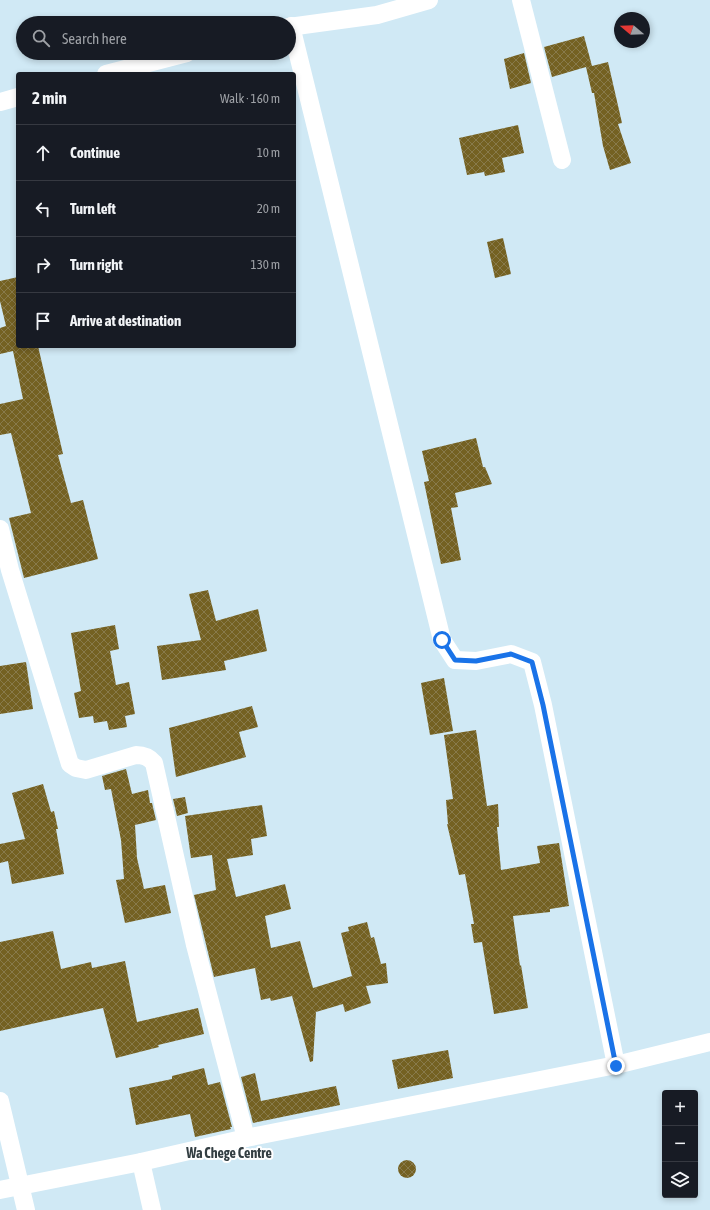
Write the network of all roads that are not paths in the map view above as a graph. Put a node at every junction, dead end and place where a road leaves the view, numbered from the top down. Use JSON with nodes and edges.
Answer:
{"nodes":[{"id":1,"x":429,"y":0,"type":"edge"},
{"id":2,"x":521,"y":0,"type":"edge"},
{"id":3,"x":375,"y":8,"type":"edge"},
{"id":4,"x":296,"y":25,"type":"edge"},
{"id":5,"x":296,"y":50,"type":"edge"},
{"id":6,"x":160,"y":60,"type":"edge"},
{"id":7,"x":114,"y":72,"type":"edge"},
{"id":8,"x":16,"y":98,"type":"edge"},
{"id":9,"x":0,"y":102,"type":"edge"},
{"id":10,"x":562,"y":160,"type":"dead end"},
{"id":11,"x":0,"y":529,"type":"edge"},
{"id":12,"x":710,"y":1042,"type":"edge"},
{"id":13,"x":616,"y":1066,"type":"junction"},
{"id":14,"x":0,"y":1101,"type":"edge"},
{"id":15,"x":246,"y":1138,"type":"junction"},
{"id":16,"x":141,"y":1162,"type":"junction"},
{"id":17,"x":20,"y":1186,"type":"junction"},
{"id":18,"x":0,"y":1190,"type":"edge"},
{"id":19,"x":26,"y":1210,"type":"edge"},
{"id":20,"x":152,"y":1210,"type":"edge"}],
"edges":[{"from":1,"to":3,"type":"street"},
{"from":2,"to":10,"type":"street"},
{"from":3,"to":4,"type":"street"},
{"from":5,"to":13,"type":"street"},
{"from":6,"to":7,"type":"street"},
{"from":8,"to":9,"type":"street"},
{"from":11,"to":15,"type":"street"},
{"from":12,"to":13,"type":"street"},
{"from":13,"to":15,"type":"street"},
{"from":14,"to":17,"type":"street"},
{"from":15,"to":16,"type":"street"},
{"from":16,"to":17,"type":"street"},
{"from":16,"to":20,"type":"street"},
{"from":17,"to":18,"type":"street"},
{"from":17,"to":19,"type":"street"}]}
